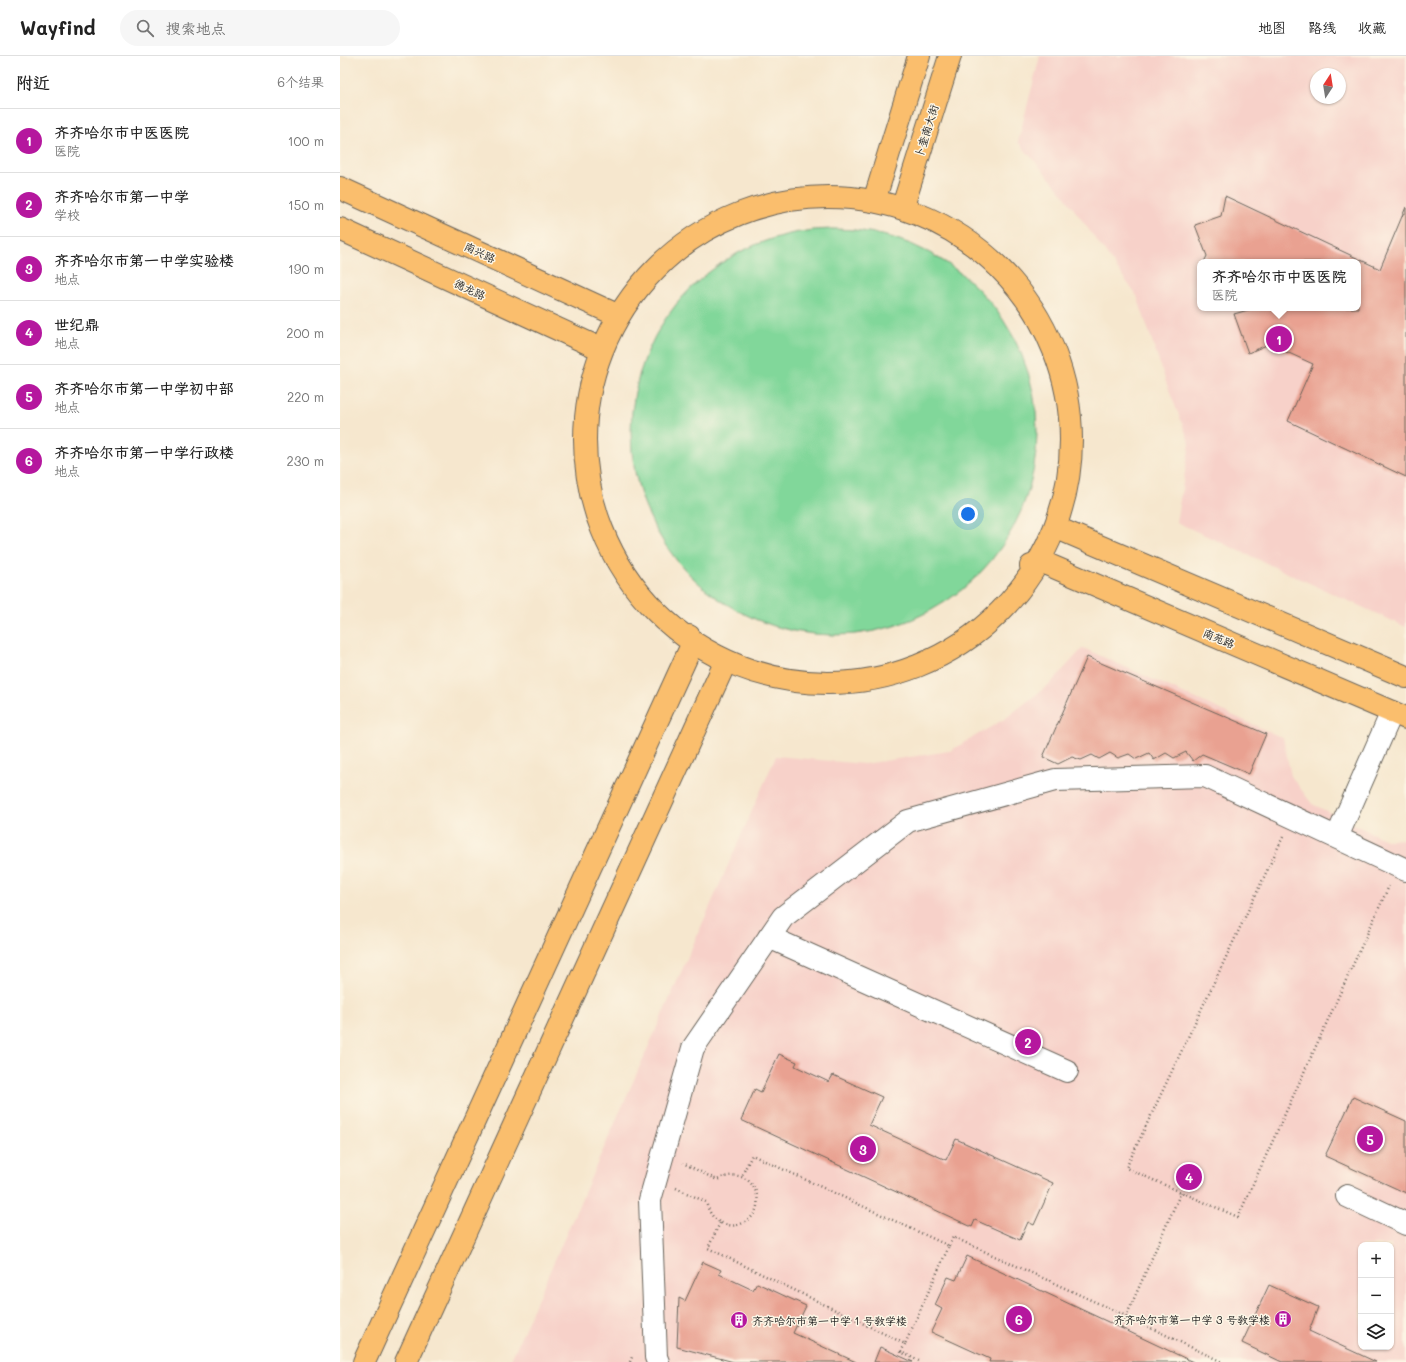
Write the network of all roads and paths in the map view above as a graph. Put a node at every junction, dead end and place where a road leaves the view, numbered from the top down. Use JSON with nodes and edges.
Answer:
{"nodes":[{"id":1,"x":919,"y":56,"type":"edge"},
{"id":2,"x":950,"y":56,"type":"edge"},
{"id":3,"x":340,"y":188,"type":"edge"},
{"id":4,"x":875,"y":198,"type":"junction"},
{"id":5,"x":903,"y":206,"type":"junction"},
{"id":6,"x":340,"y":229,"type":"edge"},
{"id":7,"x":619,"y":316,"type":"junction"},
{"id":8,"x":601,"y":349,"type":"junction"},
{"id":9,"x":1057,"y":528,"type":"junction"},
{"id":10,"x":1031,"y":566,"type":"junction"},
{"id":11,"x":689,"y":636,"type":"junction"},
{"id":12,"x":725,"y":663,"type":"junction"},
{"id":13,"x":1406,"y":677,"type":"edge"},
{"id":14,"x":1399,"y":715,"type":"edge"},
{"id":15,"x":1292,"y":816,"type":"junction"},
{"id":16,"x":1337,"y":837,"type":"junction"},
{"id":17,"x":1402,"y":868,"type":"edge"},
{"id":18,"x":769,"y":937,"type":"junction"},
{"id":19,"x":1067,"y":1071,"type":"dead end"},
{"id":20,"x":663,"y":1154,"type":"junction"},
{"id":21,"x":741,"y":1176,"type":"junction"},
{"id":22,"x":656,"y":1179,"type":"junction"},
{"id":23,"x":1182,"y":1192,"type":"junction"},
{"id":24,"x":1347,"y":1196,"type":"dead end"},
{"id":25,"x":720,"y":1223,"type":"junction"},
{"id":26,"x":1406,"y":1224,"type":"edge"},
{"id":27,"x":949,"y":1246,"type":"junction"},
{"id":28,"x":1126,"y":1316,"type":"junction"},
{"id":29,"x":1121,"y":1328,"type":"dead end"},
{"id":30,"x":905,"y":1344,"type":"junction"},
{"id":31,"x":364,"y":1362,"type":"edge"},
{"id":32,"x":406,"y":1362,"type":"edge"},
{"id":33,"x":658,"y":1362,"type":"edge"},
{"id":34,"x":921,"y":1362,"type":"edge"},
{"id":35,"x":1222,"y":1362,"type":"edge"}],
"edges":[{"from":1,"to":4,"type":"main road"},
{"from":2,"to":5,"type":"main road","name":"卜奎南大街"},
{"from":3,"to":7,"type":"main road","name":"南兴路"},
{"from":4,"to":5,"type":"main road"},
{"from":4,"to":7,"type":"main road"},
{"from":5,"to":9,"type":"main road"},
{"from":6,"to":8,"type":"main road","name":"德龙路"},
{"from":7,"to":8,"type":"main road"},
{"from":8,"to":11,"type":"main road"},
{"from":9,"to":10,"type":"main road"},
{"from":9,"to":13,"type":"main road"},
{"from":10,"to":12,"type":"main road"},
{"from":10,"to":14,"type":"main road","name":"南苑路"},
{"from":11,"to":12,"type":"main road"},
{"from":11,"to":31,"type":"main road"},
{"from":12,"to":32,"type":"main road"},
{"from":14,"to":16,"type":"street"},
{"from":15,"to":16,"type":"street"},
{"from":15,"to":18,"type":"street"},
{"from":15,"to":23,"type":"path"},
{"from":16,"to":17,"type":"street"},
{"from":17,"to":23,"type":"path"},
{"from":18,"to":19,"type":"street"},
{"from":18,"to":20,"type":"street"},
{"from":20,"to":21,"type":"path"},
{"from":20,"to":22,"type":"street"},
{"from":21,"to":25,"type":"path"},
{"from":21,"to":27,"type":"path"},
{"from":22,"to":25,"type":"path"},
{"from":22,"to":33,"type":"street"},
{"from":23,"to":28,"type":"path"},
{"from":24,"to":26,"type":"street"},
{"from":25,"to":30,"type":"path"},
{"from":27,"to":28,"type":"path"},
{"from":27,"to":30,"type":"path"},
{"from":28,"to":29,"type":"path"},
{"from":28,"to":35,"type":"path"},
{"from":30,"to":34,"type":"path"}]}
